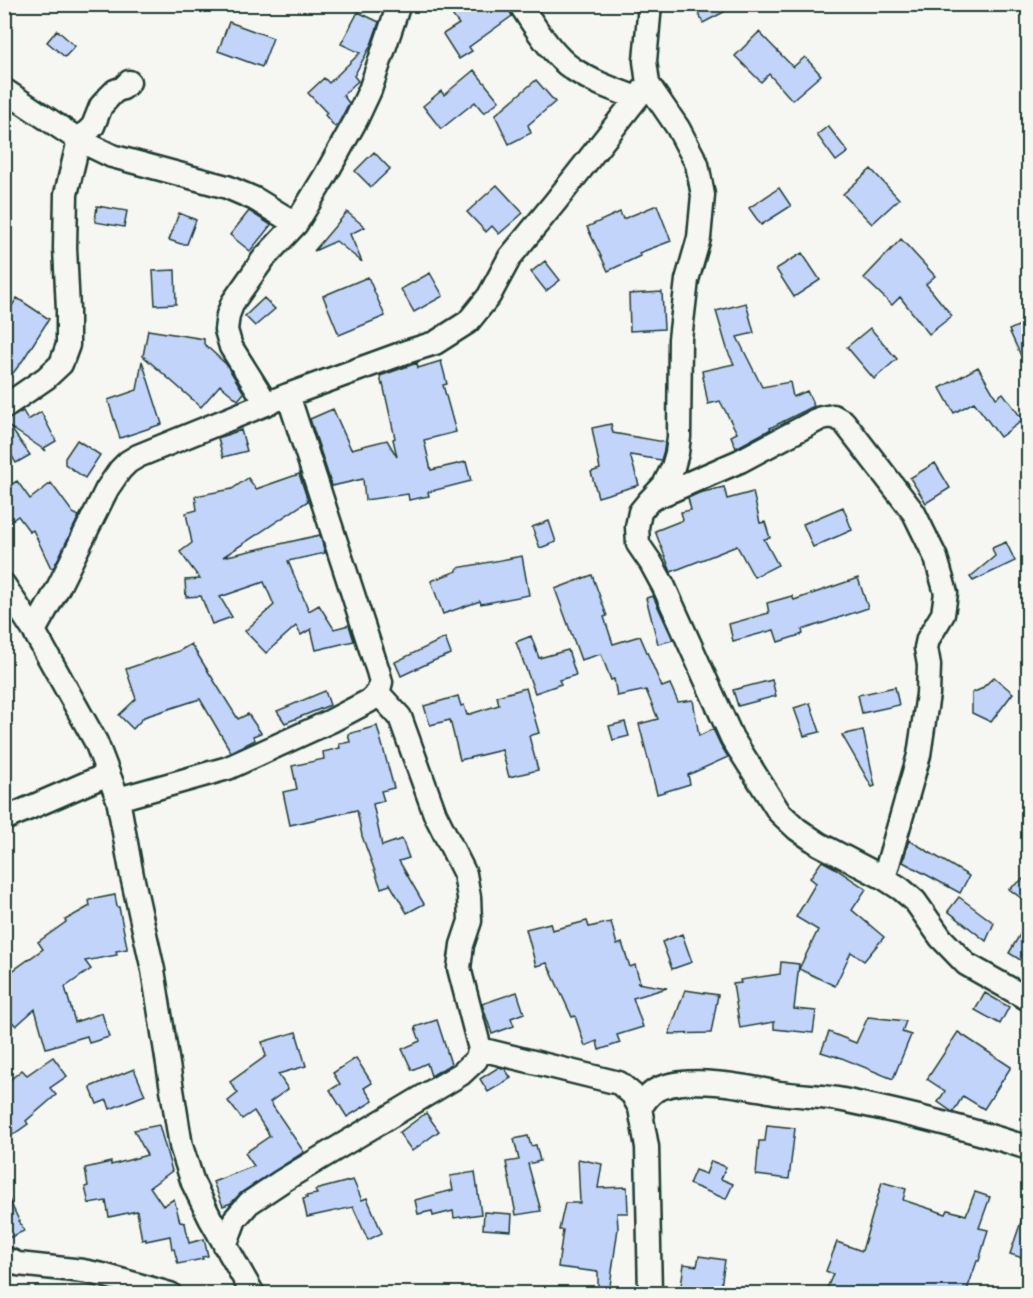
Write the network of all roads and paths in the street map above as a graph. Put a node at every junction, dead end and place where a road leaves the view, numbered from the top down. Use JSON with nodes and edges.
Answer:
{"nodes":[{"id":1,"x":399,"y":4,"type":"edge"},
{"id":2,"x":520,"y":4,"type":"edge"},
{"id":3,"x":650,"y":4,"type":"edge"},
{"id":4,"x":129,"y":82,"type":"dead end"},
{"id":5,"x":4,"y":90,"type":"edge"},
{"id":6,"x":642,"y":91,"type":"junction"},
{"id":7,"x":79,"y":140,"type":"junction"},
{"id":8,"x":297,"y":224,"type":"junction"},
{"id":9,"x":288,"y":395,"type":"junction"},
{"id":10,"x":266,"y":403,"type":"junction"},
{"id":11,"x":4,"y":408,"type":"edge"},
{"id":12,"x":649,"y":501,"type":"junction"},
{"id":13,"x":4,"y":585,"type":"edge"},
{"id":14,"x":34,"y":631,"type":"junction"},
{"id":15,"x":378,"y":693,"type":"junction"},
{"id":16,"x":108,"y":774,"type":"junction"},
{"id":17,"x":118,"y":799,"type":"junction"},
{"id":18,"x":4,"y":819,"type":"edge"},
{"id":19,"x":884,"y":878,"type":"junction"},
{"id":20,"x":1029,"y":999,"type":"edge"},
{"id":21,"x":480,"y":1048,"type":"junction"},
{"id":22,"x":640,"y":1108,"type":"junction"},
{"id":23,"x":1029,"y":1148,"type":"edge"},
{"id":24,"x":225,"y":1246,"type":"junction"},
{"id":25,"x":4,"y":1258,"type":"edge"},
{"id":26,"x":170,"y":1293,"type":"edge"},
{"id":27,"x":253,"y":1293,"type":"edge"},
{"id":28,"x":650,"y":1293,"type":"edge"}],
"edges":[{"from":1,"to":8,"type":"street"},
{"from":2,"to":6,"type":"street"},
{"from":3,"to":6,"type":"street"},
{"from":4,"to":7,"type":"street"},
{"from":5,"to":7,"type":"street"},
{"from":6,"to":9,"type":"street"},
{"from":6,"to":12,"type":"street"},
{"from":7,"to":8,"type":"street"},
{"from":7,"to":11,"type":"street"},
{"from":8,"to":10,"type":"street"},
{"from":9,"to":10,"type":"street"},
{"from":9,"to":15,"type":"street"},
{"from":10,"to":14,"type":"street"},
{"from":12,"to":19,"type":"street"},
{"from":12,"to":19,"type":"street"},
{"from":13,"to":14,"type":"street"},
{"from":14,"to":16,"type":"street"},
{"from":15,"to":17,"type":"street"},
{"from":15,"to":21,"type":"street"},
{"from":16,"to":17,"type":"street"},
{"from":16,"to":18,"type":"street"},
{"from":17,"to":24,"type":"street"},
{"from":19,"to":20,"type":"street"},
{"from":21,"to":22,"type":"street"},
{"from":21,"to":24,"type":"street"},
{"from":22,"to":23,"type":"street"},
{"from":22,"to":28,"type":"street"},
{"from":24,"to":27,"type":"street"},
{"from":25,"to":26,"type":"street"}]}
